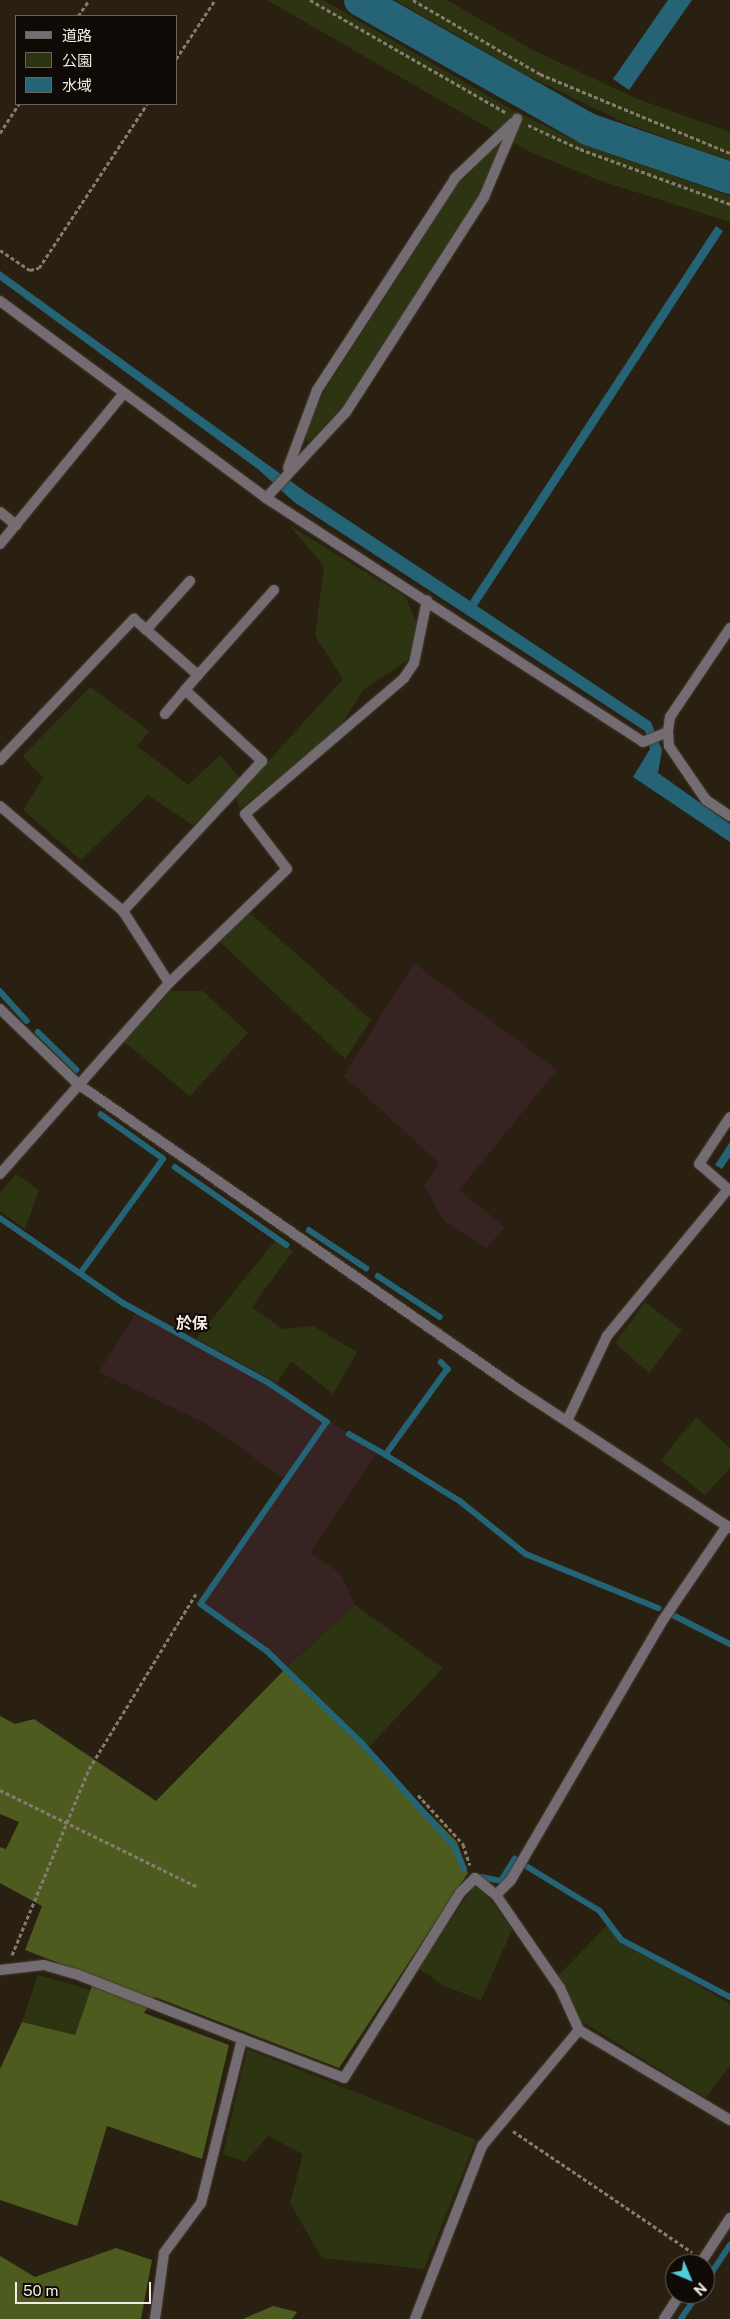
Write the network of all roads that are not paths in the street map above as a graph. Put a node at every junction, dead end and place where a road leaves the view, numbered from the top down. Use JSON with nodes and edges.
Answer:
{"nodes":[{"id":1,"x":0,"y":301,"type":"edge"},
{"id":2,"x":124,"y":394,"type":"junction"},
{"id":3,"x":286,"y":471,"type":"junction"},
{"id":4,"x":266,"y":498,"type":"junction"},
{"id":5,"x":0,"y":512,"type":"edge"},
{"id":6,"x":16,"y":525,"type":"junction"},
{"id":7,"x":0,"y":544,"type":"edge"},
{"id":8,"x":190,"y":581,"type":"dead end"},
{"id":9,"x":274,"y":590,"type":"dead end"},
{"id":10,"x":427,"y":600,"type":"junction"},
{"id":11,"x":730,"y":628,"type":"edge"},
{"id":12,"x":146,"y":630,"type":"junction"},
{"id":13,"x":198,"y":675,"type":"junction"},
{"id":14,"x":185,"y":690,"type":"junction"},
{"id":15,"x":165,"y":714,"type":"dead end"},
{"id":16,"x":668,"y":732,"type":"junction"},
{"id":17,"x":0,"y":760,"type":"edge"},
{"id":18,"x":0,"y":806,"type":"edge"},
{"id":19,"x":730,"y":816,"type":"edge"},
{"id":20,"x":123,"y":911,"type":"junction"},
{"id":21,"x":170,"y":983,"type":"junction"},
{"id":22,"x":0,"y":1009,"type":"edge"},
{"id":23,"x":78,"y":1084,"type":"junction"},
{"id":24,"x":730,"y":1118,"type":"edge"},
{"id":25,"x":0,"y":1174,"type":"edge"},
{"id":26,"x":567,"y":1421,"type":"junction"},
{"id":27,"x":728,"y":1527,"type":"edge"},
{"id":28,"x":496,"y":1895,"type":"junction"},
{"id":29,"x":3,"y":1970,"type":"edge"},
{"id":30,"x":579,"y":2030,"type":"junction"},
{"id":31,"x":242,"y":2039,"type":"junction"},
{"id":32,"x":730,"y":2120,"type":"edge"},
{"id":33,"x":730,"y":2218,"type":"edge"},
{"id":34,"x":706,"y":2254,"type":"edge"},
{"id":35,"x":674,"y":2304,"type":"edge"},
{"id":36,"x":155,"y":2319,"type":"edge"},
{"id":37,"x":415,"y":2319,"type":"edge"},
{"id":38,"x":664,"y":2319,"type":"edge"}],
"edges":[{"from":1,"to":2,"type":"street"},
{"from":2,"to":4,"type":"street"},
{"from":2,"to":6,"type":"street"},
{"from":3,"to":3,"type":"street"},
{"from":3,"to":4,"type":"street"},
{"from":4,"to":10,"type":"street"},
{"from":5,"to":6,"type":"street"},
{"from":6,"to":7,"type":"street"},
{"from":8,"to":12,"type":"street"},
{"from":9,"to":13,"type":"street"},
{"from":10,"to":16,"type":"street"},
{"from":10,"to":21,"type":"street"},
{"from":11,"to":16,"type":"street"},
{"from":12,"to":13,"type":"street"},
{"from":12,"to":17,"type":"street"},
{"from":13,"to":14,"type":"street"},
{"from":14,"to":15,"type":"street"},
{"from":14,"to":20,"type":"street"},
{"from":16,"to":19,"type":"street"},
{"from":18,"to":20,"type":"street"},
{"from":20,"to":21,"type":"street"},
{"from":21,"to":23,"type":"street"},
{"from":22,"to":23,"type":"street"},
{"from":23,"to":25,"type":"street"},
{"from":23,"to":26,"type":"street"},
{"from":24,"to":26,"type":"street"},
{"from":26,"to":27,"type":"street"},
{"from":27,"to":28,"type":"street"},
{"from":28,"to":30,"type":"street"},
{"from":28,"to":31,"type":"street"},
{"from":29,"to":31,"type":"street"},
{"from":30,"to":32,"type":"street"},
{"from":30,"to":37,"type":"street"},
{"from":31,"to":36,"type":"street"},
{"from":33,"to":34,"type":"street"},
{"from":35,"to":38,"type":"street"}]}
